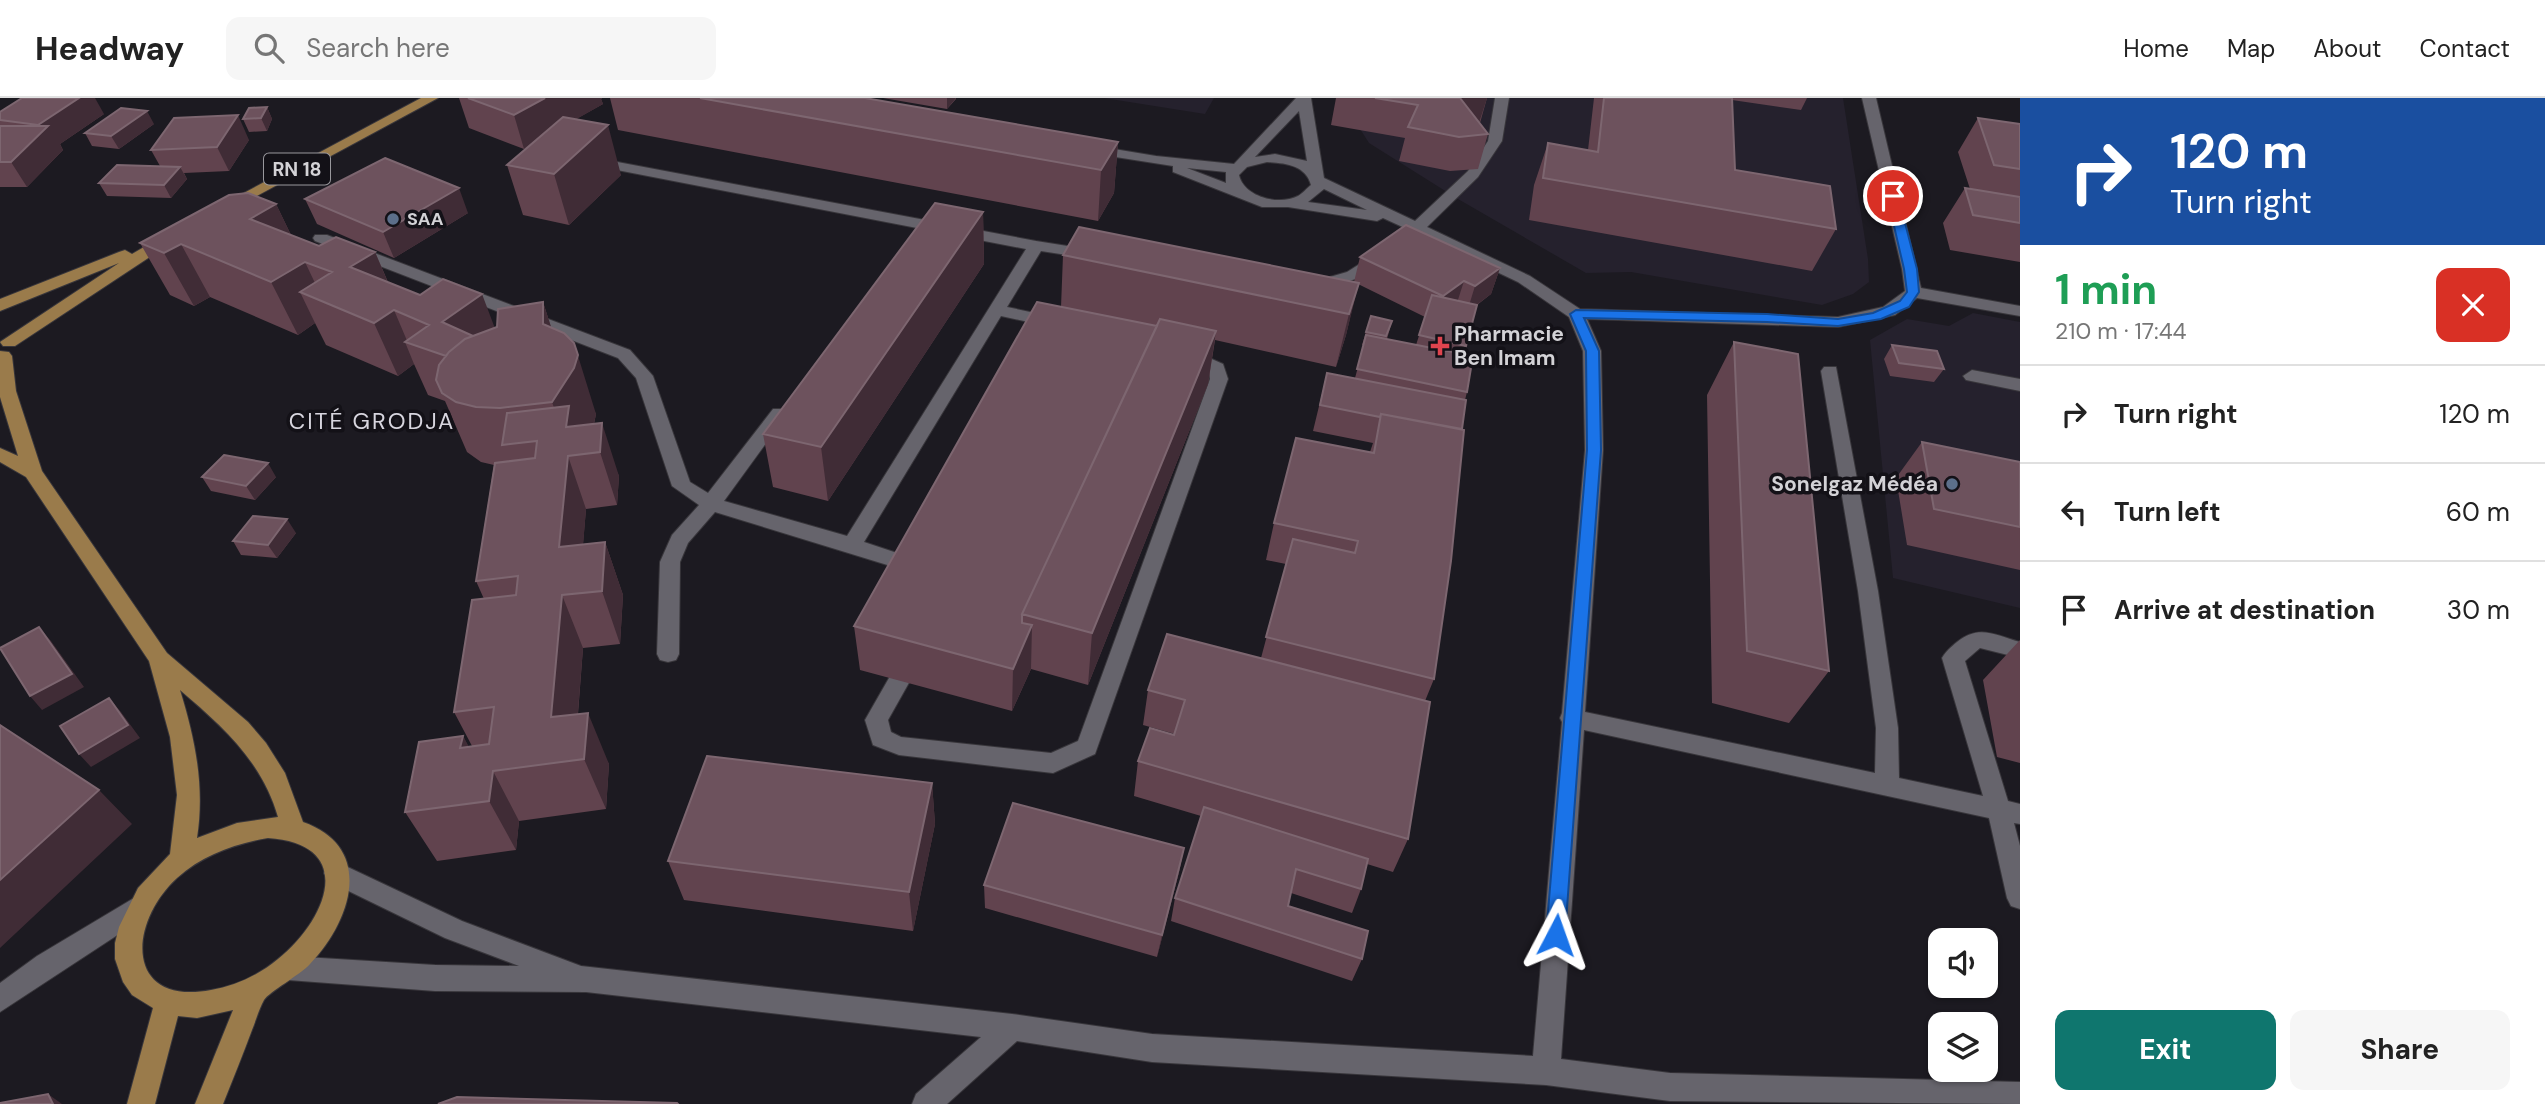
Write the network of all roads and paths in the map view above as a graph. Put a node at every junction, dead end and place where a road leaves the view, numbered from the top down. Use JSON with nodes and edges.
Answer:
{"nodes":[{"id":1,"x":431,"y":98,"type":"edge"},
{"id":2,"x":1502,"y":98,"type":"edge"},
{"id":3,"x":1869,"y":98,"type":"edge"},
{"id":4,"x":1304,"y":99,"type":"edge"},
{"id":5,"x":1074,"y":146,"type":"edge"},
{"id":6,"x":575,"y":158,"type":"edge"},
{"id":7,"x":1156,"y":160,"type":"junction"},
{"id":8,"x":1238,"y":165,"type":"junction"},
{"id":9,"x":1317,"y":178,"type":"junction"},
{"id":10,"x":1248,"y":198,"type":"junction"},
{"id":11,"x":1285,"y":204,"type":"junction"},
{"id":12,"x":212,"y":214,"type":"edge"},
{"id":13,"x":1393,"y":218,"type":"junction"},
{"id":14,"x":1419,"y":229,"type":"junction"},
{"id":15,"x":321,"y":237,"type":"dead end"},
{"id":16,"x":1036,"y":246,"type":"junction"},
{"id":17,"x":1108,"y":256,"type":"edge"},
{"id":18,"x":1297,"y":286,"type":"edge"},
{"id":19,"x":1913,"y":292,"type":"junction"},
{"id":20,"x":0,"y":306,"type":"edge"},
{"id":21,"x":998,"y":310,"type":"junction"},
{"id":22,"x":2020,"y":312,"type":"edge"},
{"id":23,"x":1576,"y":314,"type":"junction"},
{"id":24,"x":1077,"y":328,"type":"edge"},
{"id":25,"x":3,"y":346,"type":"edge"},
{"id":26,"x":1169,"y":349,"type":"edge"},
{"id":27,"x":1830,"y":372,"type":"dead end"},
{"id":28,"x":1972,"y":376,"type":"dead end"},
{"id":29,"x":2020,"y":385,"type":"edge"},
{"id":30,"x":787,"y":403,"type":"edge"},
{"id":31,"x":0,"y":454,"type":"edge"},
{"id":32,"x":33,"y":472,"type":"junction"},
{"id":33,"x":711,"y":503,"type":"junction"},
{"id":34,"x":852,"y":545,"type":"junction"},
{"id":35,"x":938,"y":574,"type":"edge"},
{"id":36,"x":922,"y":640,"type":"edge"},
{"id":37,"x":2020,"y":650,"type":"edge"},
{"id":38,"x":668,"y":654,"type":"dead end"},
{"id":39,"x":159,"y":659,"type":"junction"},
{"id":40,"x":1572,"y":718,"type":"junction"},
{"id":41,"x":1887,"y":786,"type":"junction"},
{"id":42,"x":2010,"y":812,"type":"edge"},
{"id":43,"x":293,"y":829,"type":"junction"},
{"id":44,"x":181,"y":860,"type":"junction"},
{"id":45,"x":337,"y":873,"type":"junction"},
{"id":46,"x":2020,"y":898,"type":"edge"},
{"id":47,"x":139,"y":907,"type":"junction"},
{"id":48,"x":288,"y":968,"type":"junction"},
{"id":49,"x":586,"y":979,"type":"junction"},
{"id":50,"x":255,"y":989,"type":"junction"},
{"id":51,"x":0,"y":999,"type":"edge"},
{"id":52,"x":167,"y":1001,"type":"junction"},
{"id":53,"x":1012,"y":1027,"type":"junction"},
{"id":54,"x":1546,"y":1071,"type":"junction"},
{"id":55,"x":1665,"y":1096,"type":"edge"},
{"id":56,"x":2020,"y":1096,"type":"edge"},
{"id":57,"x":1962,"y":1100,"type":"edge"},
{"id":58,"x":141,"y":1104,"type":"edge"},
{"id":59,"x":209,"y":1104,"type":"edge"},
{"id":60,"x":926,"y":1104,"type":"edge"}],
"edges":[{"from":1,"to":12,"type":"main road","number":"RN 18"},
{"from":2,"to":14,"type":"street"},
{"from":3,"to":19,"type":"street"},
{"from":4,"to":8,"type":"street"},
{"from":4,"to":9,"type":"street"},
{"from":5,"to":7,"type":"street"},
{"from":6,"to":16,"type":"street"},
{"from":7,"to":8,"type":"street"},
{"from":7,"to":10,"type":"street"},
{"from":8,"to":9,"type":"street"},
{"from":8,"to":10,"type":"street"},
{"from":9,"to":11,"type":"street"},
{"from":9,"to":13,"type":"street"},
{"from":10,"to":11,"type":"street"},
{"from":11,"to":13,"type":"street"},
{"from":13,"to":14,"type":"street"},
{"from":14,"to":18,"type":"street"},
{"from":14,"to":23,"type":"street"},
{"from":15,"to":33,"type":"street"},
{"from":16,"to":17,"type":"street"},
{"from":16,"to":21,"type":"street"},
{"from":19,"to":22,"type":"street"},
{"from":19,"to":23,"type":"street"},
{"from":20,"to":25,"type":"main road"},
{"from":21,"to":24,"type":"street"},
{"from":21,"to":34,"type":"street"},
{"from":23,"to":40,"type":"street"},
{"from":25,"to":32,"type":"main road"},
{"from":26,"to":36,"type":"street"},
{"from":27,"to":41,"type":"street"},
{"from":28,"to":29,"type":"street"},
{"from":30,"to":33,"type":"street"},
{"from":31,"to":32,"type":"main road"},
{"from":32,"to":39,"type":"main road"},
{"from":33,"to":34,"type":"street"},
{"from":33,"to":38,"type":"street"},
{"from":34,"to":35,"type":"street"},
{"from":37,"to":42,"type":"street"},
{"from":39,"to":43,"type":"main road"},
{"from":39,"to":44,"type":"main road"},
{"from":40,"to":41,"type":"street"},
{"from":40,"to":54,"type":"street"},
{"from":41,"to":42,"type":"street"},
{"from":42,"to":46,"type":"street"},
{"from":43,"to":44,"type":"main road"},
{"from":43,"to":45,"type":"main road"},
{"from":44,"to":47,"type":"main road"},
{"from":45,"to":48,"type":"main road"},
{"from":45,"to":49,"type":"street"},
{"from":47,"to":51,"type":"street"},
{"from":47,"to":52,"type":"main road"},
{"from":48,"to":49,"type":"street"},
{"from":48,"to":50,"type":"main road"},
{"from":49,"to":53,"type":"street"},
{"from":50,"to":52,"type":"main road"},
{"from":50,"to":59,"type":"main road"},
{"from":52,"to":58,"type":"main road"},
{"from":53,"to":54,"type":"street"},
{"from":53,"to":60,"type":"street"},
{"from":54,"to":55,"type":"street"},
{"from":55,"to":57,"type":"street"},
{"from":56,"to":57,"type":"street"}]}
